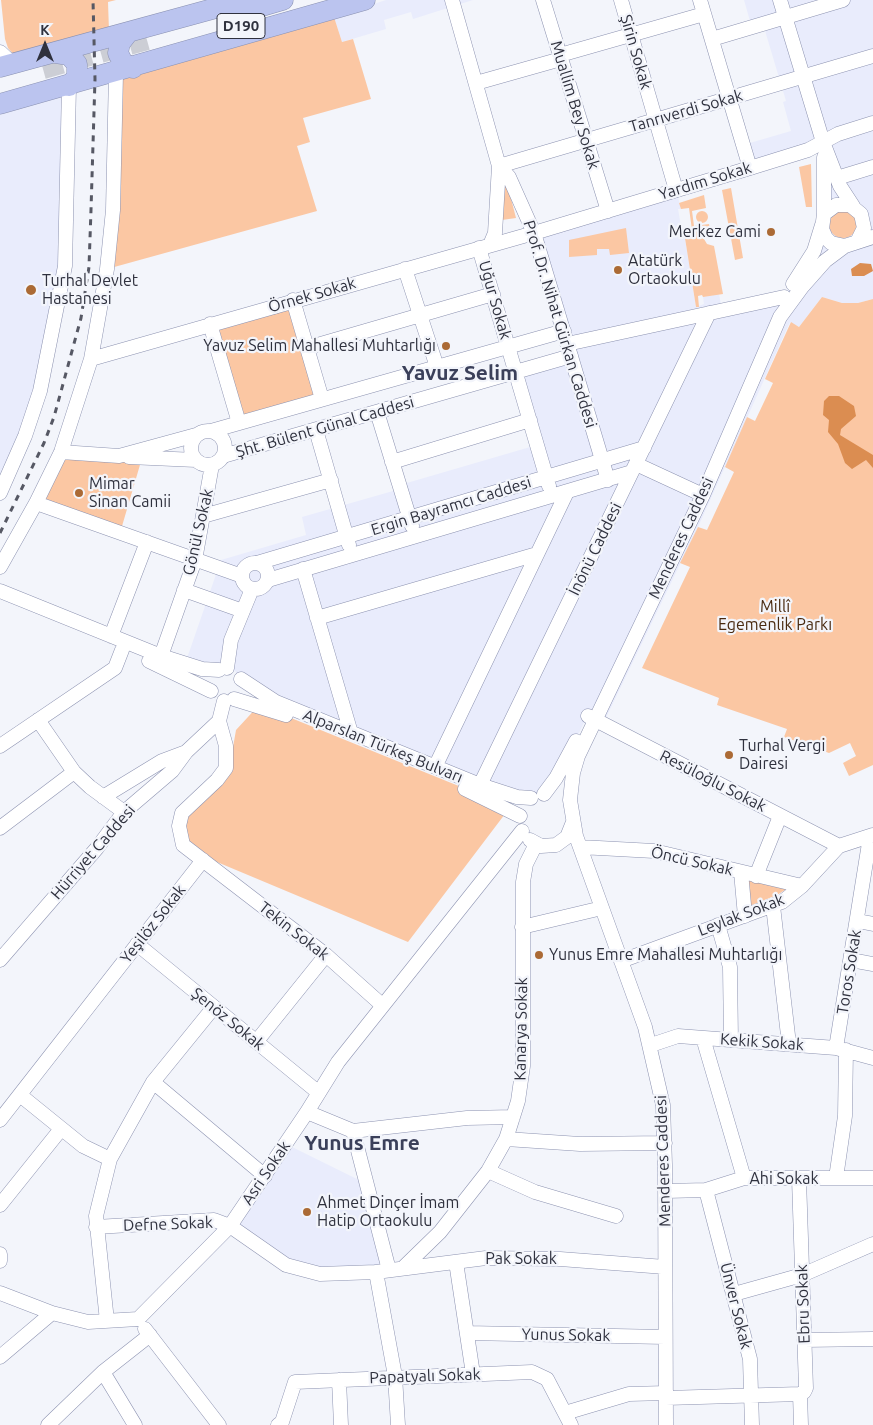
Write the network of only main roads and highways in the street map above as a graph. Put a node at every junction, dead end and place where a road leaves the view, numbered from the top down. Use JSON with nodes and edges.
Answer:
{"nodes":[{"id":1,"x":245,"y":0,"type":"edge"},
{"id":2,"x":283,"y":0,"type":"edge"},
{"id":3,"x":330,"y":0,"type":"edge"},
{"id":4,"x":365,"y":0,"type":"edge"},
{"id":5,"x":127,"y":34,"type":"junction"},
{"id":6,"x":56,"y":53,"type":"junction"},
{"id":7,"x":4,"y":61,"type":"edge"},
{"id":8,"x":125,"y":70,"type":"junction"},
{"id":9,"x":0,"y":80,"type":"edge"},
{"id":10,"x":69,"y":86,"type":"junction"},
{"id":11,"x":0,"y":93,"type":"edge"},
{"id":12,"x":0,"y":104,"type":"edge"}],
"edges":[{"from":1,"to":5,"type":"highway"},
{"from":2,"to":3,"type":"highway","number":"D190"},
{"from":4,"to":8,"type":"highway"},
{"from":5,"to":6,"type":"highway"},
{"from":5,"to":8,"type":"highway"},
{"from":6,"to":7,"type":"highway"},
{"from":6,"to":10,"type":"highway"},
{"from":8,"to":10,"type":"highway"},
{"from":9,"to":11,"type":"highway"},
{"from":10,"to":12,"type":"highway"}]}
